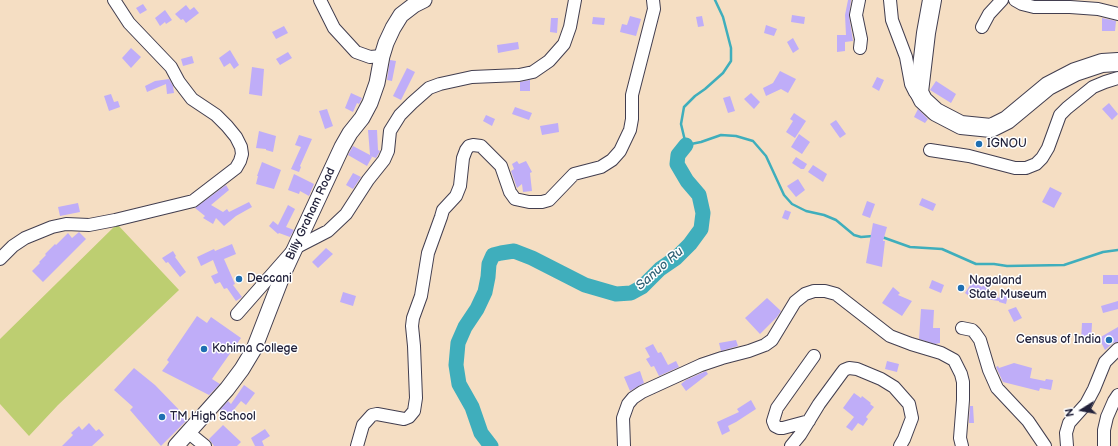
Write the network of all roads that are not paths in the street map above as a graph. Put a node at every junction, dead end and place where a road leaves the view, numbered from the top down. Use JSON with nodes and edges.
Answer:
{"nodes":[{"id":1,"x":114,"y":0,"type":"edge"},
{"id":2,"x":320,"y":0,"type":"edge"},
{"id":3,"x":424,"y":0,"type":"edge"},
{"id":4,"x":575,"y":0,"type":"edge"},
{"id":5,"x":653,"y":0,"type":"edge"},
{"id":6,"x":860,"y":0,"type":"edge"},
{"id":7,"x":890,"y":0,"type":"edge"},
{"id":8,"x":932,"y":0,"type":"edge"},
{"id":9,"x":1002,"y":0,"type":"edge"},
{"id":10,"x":1015,"y":0,"type":"edge"},
{"id":11,"x":1118,"y":14,"type":"edge"},
{"id":12,"x":982,"y":27,"type":"dead end"},
{"id":13,"x":860,"y":48,"type":"dead end"},
{"id":14,"x":382,"y":56,"type":"junction"},
{"id":15,"x":1118,"y":62,"type":"edge"},
{"id":16,"x":1118,"y":78,"type":"edge"},
{"id":17,"x":923,"y":100,"type":"junction"},
{"id":18,"x":930,"y":150,"type":"dead end"},
{"id":19,"x":295,"y":248,"type":"junction"},
{"id":20,"x":0,"y":258,"type":"edge"},
{"id":21,"x":237,"y":314,"type":"dead end"},
{"id":22,"x":962,"y":328,"type":"dead end"},
{"id":23,"x":1118,"y":349,"type":"edge"},
{"id":24,"x":814,"y":356,"type":"dead end"},
{"id":25,"x":1118,"y":395,"type":"edge"},
{"id":26,"x":809,"y":421,"type":"junction"},
{"id":27,"x":189,"y":433,"type":"junction"},
{"id":28,"x":176,"y":446,"type":"edge"},
{"id":29,"x":205,"y":446,"type":"edge"},
{"id":30,"x":357,"y":446,"type":"edge"},
{"id":31,"x":624,"y":446,"type":"edge"},
{"id":32,"x":791,"y":446,"type":"edge"},
{"id":33,"x":900,"y":446,"type":"edge"},
{"id":34,"x":962,"y":446,"type":"edge"},
{"id":35,"x":1045,"y":446,"type":"edge"},
{"id":36,"x":1067,"y":446,"type":"edge"},
{"id":37,"x":1104,"y":446,"type":"edge"}],
"edges":[{"from":1,"to":20,"type":"street"},
{"from":2,"to":14,"type":"street"},
{"from":3,"to":14,"type":"main road","name":"Billy Graham Road"},
{"from":4,"to":19,"type":"street"},
{"from":5,"to":30,"type":"street"},
{"from":6,"to":13,"type":"street"},
{"from":7,"to":17,"type":"street"},
{"from":8,"to":17,"type":"highway"},
{"from":9,"to":12,"type":"street"},
{"from":10,"to":11,"type":"street"},
{"from":14,"to":19,"type":"main road","name":"Billy Graham Road"},
{"from":15,"to":17,"type":"highway"},
{"from":16,"to":18,"type":"street"},
{"from":19,"to":21,"type":"street"},
{"from":19,"to":27,"type":"main road","name":"Billy Graham Road"},
{"from":22,"to":35,"type":"street"},
{"from":23,"to":36,"type":"street"},
{"from":24,"to":26,"type":"street"},
{"from":25,"to":37,"type":"street"},
{"from":26,"to":32,"type":"street"},
{"from":26,"to":33,"type":"street"},
{"from":27,"to":28,"type":"main road","name":"Billy Graham Road"},
{"from":27,"to":29,"type":"street"},
{"from":31,"to":34,"type":"street"}]}
